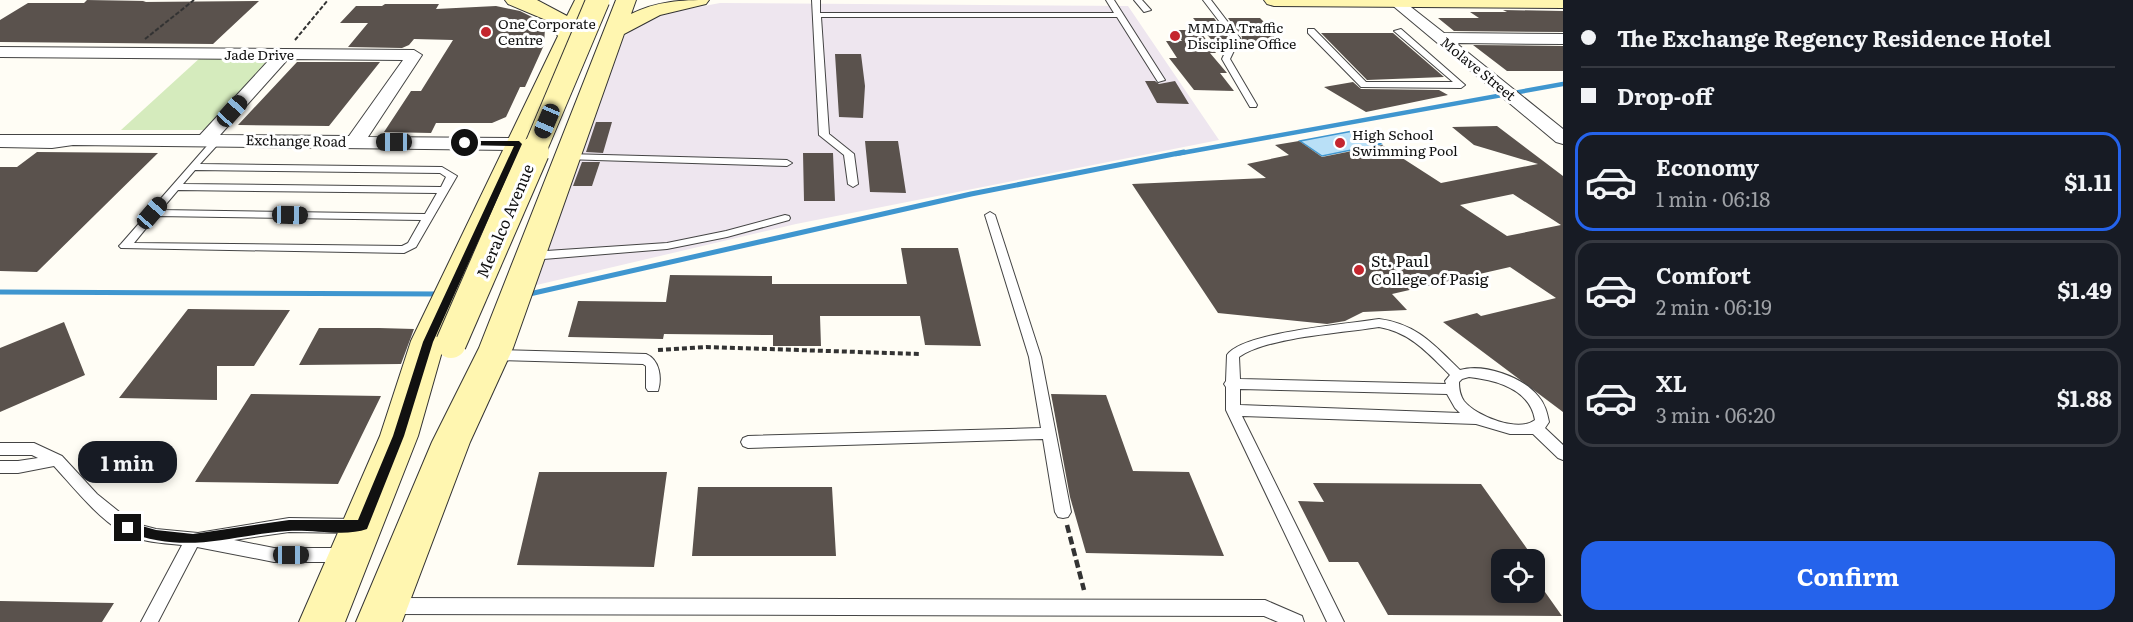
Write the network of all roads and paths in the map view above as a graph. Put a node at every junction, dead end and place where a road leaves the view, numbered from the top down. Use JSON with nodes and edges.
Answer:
{"nodes":[{"id":1,"x":194,"y":0,"type":"edge"},
{"id":2,"x":328,"y":0,"type":"edge"},
{"id":3,"x":515,"y":0,"type":"edge"},
{"id":4,"x":585,"y":0,"type":"edge"},
{"id":5,"x":598,"y":0,"type":"edge"},
{"id":6,"x":611,"y":0,"type":"edge"},
{"id":7,"x":626,"y":0,"type":"edge"},
{"id":8,"x":699,"y":0,"type":"edge"},
{"id":9,"x":816,"y":0,"type":"edge"},
{"id":10,"x":1110,"y":0,"type":"edge"},
{"id":11,"x":1138,"y":0,"type":"edge"},
{"id":12,"x":1207,"y":0,"type":"edge"},
{"id":13,"x":1274,"y":0,"type":"edge"},
{"id":14,"x":1280,"y":0,"type":"edge"},
{"id":15,"x":1394,"y":0,"type":"edge"},
{"id":16,"x":1563,"y":2,"type":"edge"},
{"id":17,"x":1147,"y":10,"type":"dead end"},
{"id":18,"x":817,"y":15,"type":"junction"},
{"id":19,"x":1121,"y":15,"type":"junction"},
{"id":20,"x":1311,"y":31,"type":"dead end"},
{"id":21,"x":1398,"y":31,"type":"dead end"},
{"id":22,"x":614,"y":32,"type":"junction"},
{"id":23,"x":1440,"y":38,"type":"junction"},
{"id":24,"x":1563,"y":39,"type":"edge"},
{"id":25,"x":562,"y":48,"type":"junction"},
{"id":26,"x":0,"y":52,"type":"edge"},
{"id":27,"x":125,"y":54,"type":"junction"},
{"id":28,"x":283,"y":55,"type":"junction"},
{"id":29,"x":603,"y":62,"type":"junction"},
{"id":30,"x":1161,"y":80,"type":"dead end"},
{"id":31,"x":1253,"y":105,"type":"dead end"},
{"id":32,"x":1560,"y":133,"type":"edge"},
{"id":33,"x":0,"y":135,"type":"edge"},
{"id":34,"x":73,"y":139,"type":"junction"},
{"id":35,"x":211,"y":140,"type":"junction"},
{"id":36,"x":0,"y":141,"type":"edge"},
{"id":37,"x":355,"y":142,"type":"junction"},
{"id":38,"x":519,"y":144,"type":"junction"},
{"id":39,"x":567,"y":157,"type":"junction"},
{"id":40,"x":787,"y":163,"type":"dead end"},
{"id":41,"x":192,"y":167,"type":"junction"},
{"id":42,"x":854,"y":184,"type":"dead end"},
{"id":43,"x":175,"y":187,"type":"junction"},
{"id":44,"x":444,"y":190,"type":"junction"},
{"id":45,"x":152,"y":213,"type":"junction"},
{"id":46,"x":990,"y":215,"type":"dead end"},
{"id":47,"x":428,"y":217,"type":"junction"},
{"id":48,"x":785,"y":218,"type":"dead end"},
{"id":49,"x":531,"y":256,"type":"junction"},
{"id":50,"x":472,"y":347,"type":"junction"},
{"id":51,"x":652,"y":350,"type":"dead end"},
{"id":52,"x":920,"y":354,"type":"dead end"},
{"id":53,"x":1458,"y":375,"type":"junction"},
{"id":54,"x":1231,"y":384,"type":"junction"},
{"id":55,"x":653,"y":387,"type":"dead end"},
{"id":56,"x":1451,"y":389,"type":"junction"},
{"id":57,"x":1233,"y":410,"type":"junction"},
{"id":58,"x":1478,"y":419,"type":"junction"},
{"id":59,"x":1536,"y":428,"type":"junction"},
{"id":60,"x":1047,"y":433,"type":"junction"},
{"id":61,"x":399,"y":436,"type":"junction"},
{"id":62,"x":748,"y":442,"type":"dead end"},
{"id":63,"x":0,"y":449,"type":"edge"},
{"id":64,"x":1563,"y":454,"type":"edge"},
{"id":65,"x":57,"y":460,"type":"junction"},
{"id":66,"x":0,"y":467,"type":"edge"},
{"id":67,"x":1064,"y":512,"type":"joint"},
{"id":68,"x":193,"y":539,"type":"junction"},
{"id":69,"x":356,"y":540,"type":"junction"},
{"id":70,"x":1088,"y":606,"type":"junction"},
{"id":71,"x":382,"y":614,"type":"edge"},
{"id":72,"x":149,"y":622,"type":"edge"},
{"id":73,"x":322,"y":622,"type":"edge"},
{"id":74,"x":1296,"y":622,"type":"edge"},
{"id":75,"x":1336,"y":622,"type":"edge"}],
"edges":[{"from":1,"to":27,"type":"path"},
{"from":2,"to":28,"type":"path"},
{"from":3,"to":25,"type":"main road"},
{"from":4,"to":25,"type":"main road","name":"Meralco Avenue"},
{"from":5,"to":50,"type":"main road","name":"Meralco Avenue","bridge":true},
{"from":6,"to":22,"type":"main road"},
{"from":6,"to":50,"type":"main road","name":"Meralco Avenue"},
{"from":7,"to":22,"type":"main road","name":"Meralco Avenue"},
{"from":8,"to":22,"type":"main road"},
{"from":9,"to":18,"type":"lane"},
{"from":10,"to":19,"type":"lane"},
{"from":11,"to":17,"type":"lane"},
{"from":12,"to":31,"type":"lane"},
{"from":13,"to":14,"type":"main road"},
{"from":14,"to":15,"type":"main road"},
{"from":15,"to":16,"type":"main road"},
{"from":15,"to":23,"type":"street","name":"Molave Street"},
{"from":18,"to":19,"type":"lane"},
{"from":18,"to":42,"type":"lane"},
{"from":19,"to":30,"type":"lane"},
{"from":20,"to":21,"type":"lane"},
{"from":22,"to":29,"type":"main road","name":"Meralco Avenue"},
{"from":23,"to":24,"type":"street"},
{"from":23,"to":32,"type":"street","name":"Molave Street"},
{"from":25,"to":29,"type":"main road"},
{"from":25,"to":38,"type":"main road","name":"Meralco Avenue"},
{"from":26,"to":27,"type":"street","name":"Jade Drive"},
{"from":27,"to":28,"type":"street","name":"Jade Drive"},
{"from":28,"to":35,"type":"street"},
{"from":28,"to":37,"type":"street","name":"Jade Drive"},
{"from":29,"to":39,"type":"main road","name":"Meralco Avenue"},
{"from":33,"to":34,"type":"street","name":"Exchange Road"},
{"from":34,"to":35,"type":"street","name":"Exchange Road"},
{"from":34,"to":36,"type":"street","name":"Exchange Road"},
{"from":35,"to":37,"type":"street","name":"Exchange Road"},
{"from":35,"to":41,"type":"lane"},
{"from":37,"to":38,"type":"street","name":"Exchange Road"},
{"from":38,"to":61,"type":"main road","name":"Meralco Avenue"},
{"from":39,"to":40,"type":"lane"},
{"from":39,"to":49,"type":"main road","name":"Meralco Avenue"},
{"from":41,"to":43,"type":"lane"},
{"from":41,"to":44,"type":"lane"},
{"from":43,"to":44,"type":"lane"},
{"from":43,"to":45,"type":"lane"},
{"from":44,"to":47,"type":"lane"},
{"from":45,"to":47,"type":"lane"},
{"from":45,"to":47,"type":"lane"},
{"from":46,"to":60,"type":"lane"},
{"from":48,"to":49,"type":"lane"},
{"from":49,"to":50,"type":"main road","name":"Meralco Avenue"},
{"from":50,"to":55,"type":"lane"},
{"from":50,"to":61,"type":"main road","name":"Meralco Avenue"},
{"from":50,"to":71,"type":"main road","name":"Meralco Avenue"},
{"from":51,"to":52,"type":"path"},
{"from":53,"to":54,"type":"lane"},
{"from":53,"to":56,"type":"lane"},
{"from":53,"to":59,"type":"lane"},
{"from":54,"to":56,"type":"lane"},
{"from":54,"to":57,"type":"lane"},
{"from":56,"to":58,"type":"lane"},
{"from":57,"to":58,"type":"lane"},
{"from":57,"to":75,"type":"lane"},
{"from":58,"to":59,"type":"lane"},
{"from":59,"to":64,"type":"lane"},
{"from":60,"to":62,"type":"lane"},
{"from":60,"to":67,"type":"lane"},
{"from":61,"to":69,"type":"main road","name":"Meralco Avenue"},
{"from":63,"to":65,"type":"lane"},
{"from":65,"to":66,"type":"lane"},
{"from":65,"to":68,"type":"lane"},
{"from":67,"to":70,"type":"path"},
{"from":68,"to":69,"type":"lane"},
{"from":68,"to":69,"type":"lane"},
{"from":68,"to":72,"type":"lane"},
{"from":69,"to":73,"type":"main road","name":"Meralco Avenue"},
{"from":70,"to":71,"type":"lane"},
{"from":70,"to":74,"type":"lane"}]}
